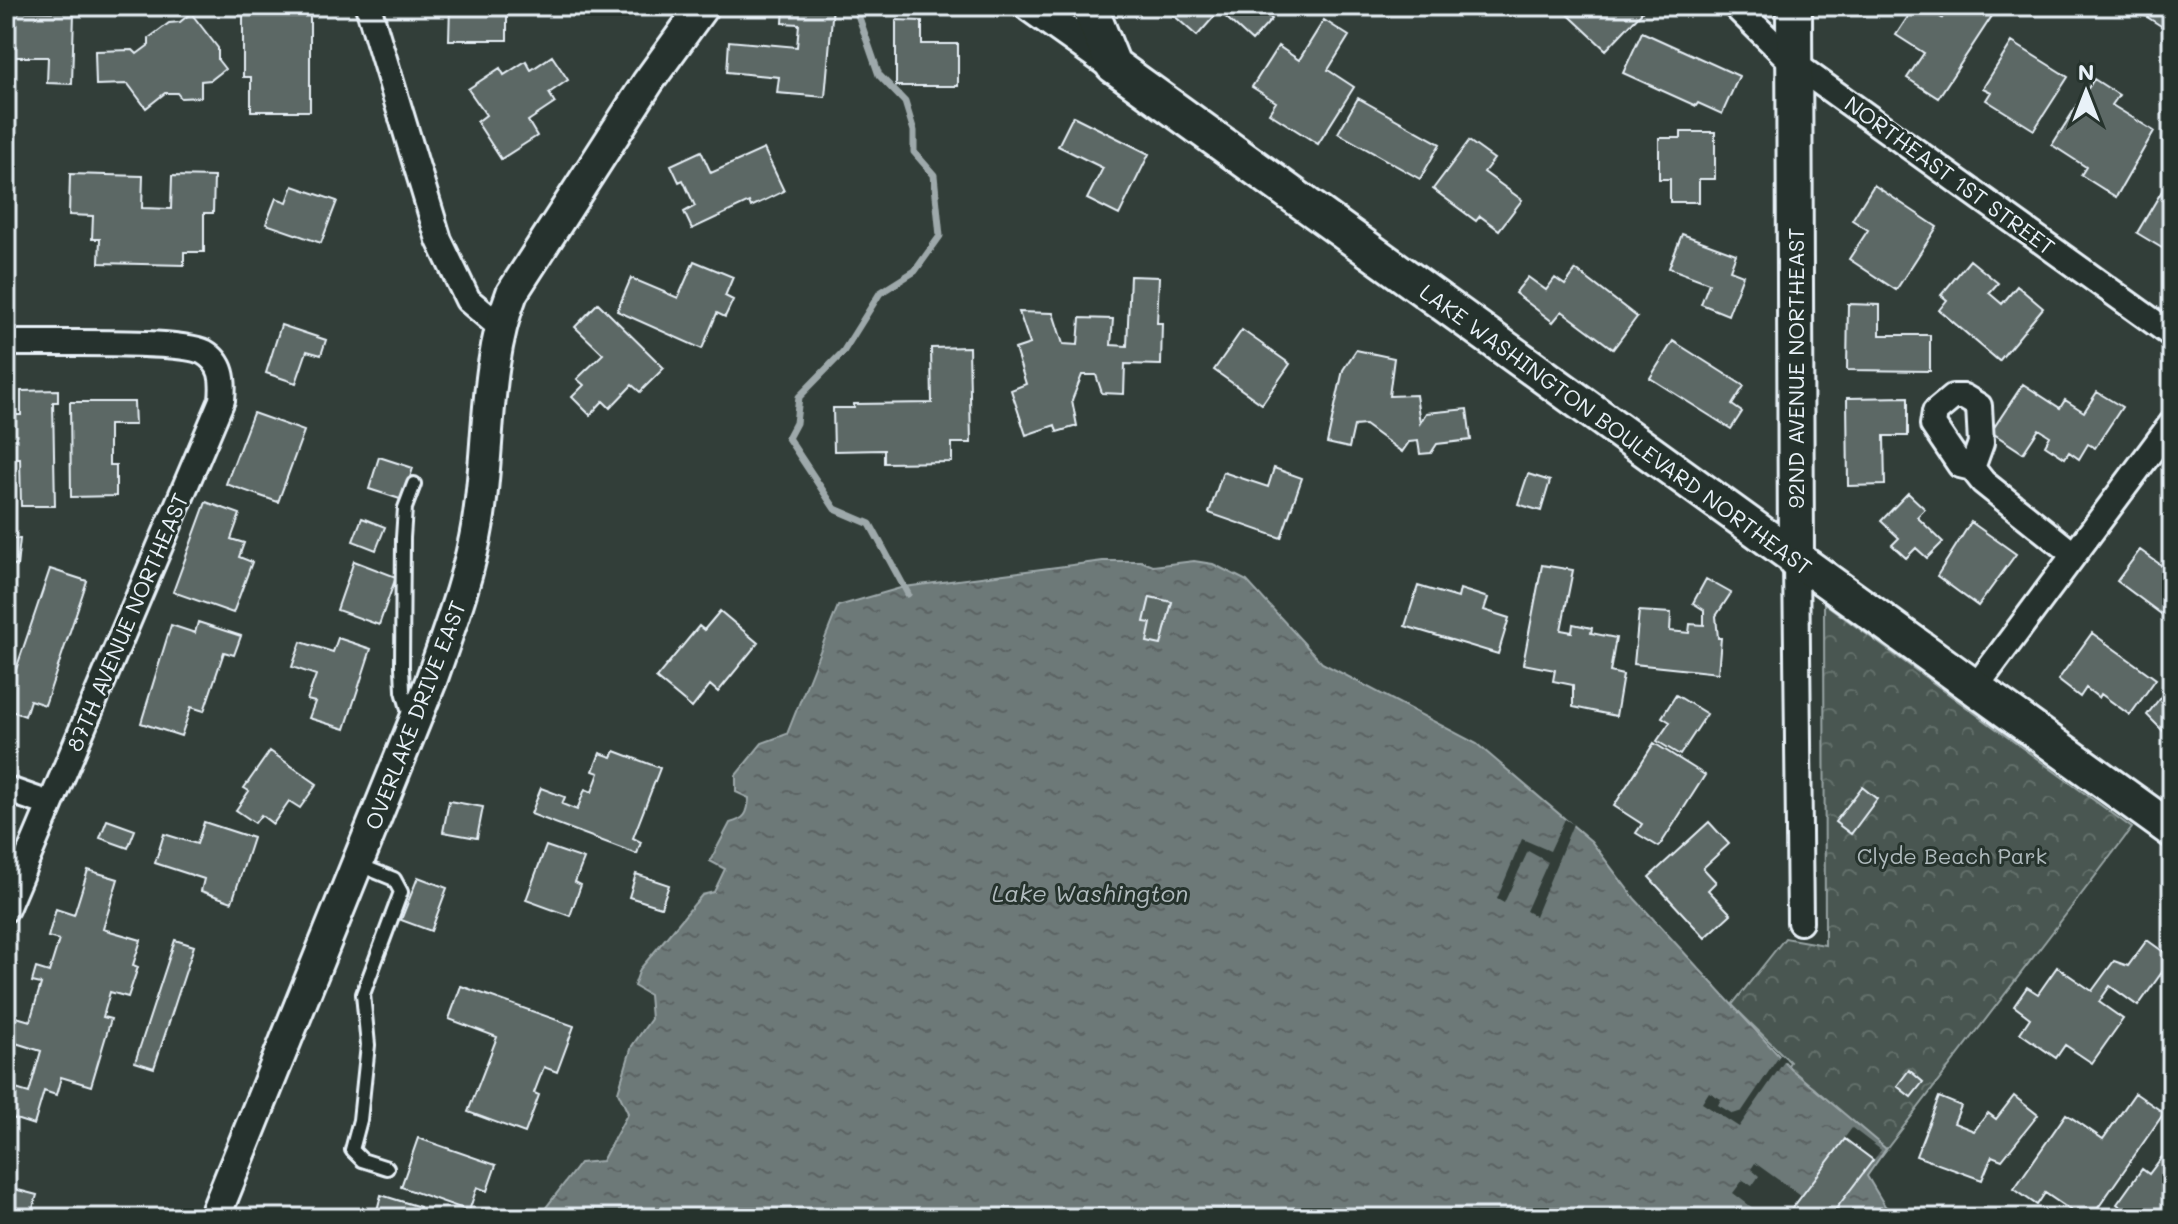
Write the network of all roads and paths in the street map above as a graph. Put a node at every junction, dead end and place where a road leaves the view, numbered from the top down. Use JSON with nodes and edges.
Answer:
{"nodes":[{"id":1,"x":368,"y":6,"type":"edge"},
{"id":2,"x":703,"y":6,"type":"edge"},
{"id":3,"x":1089,"y":6,"type":"edge"},
{"id":4,"x":1735,"y":6,"type":"edge"},
{"id":5,"x":1794,"y":6,"type":"edge"},
{"id":6,"x":1040,"y":8,"type":"edge"},
{"id":7,"x":1793,"y":63,"type":"junction"},
{"id":8,"x":1113,"y":65,"type":"junction"},
{"id":9,"x":499,"y":326,"type":"junction"},
{"id":10,"x":2172,"y":335,"type":"edge"},
{"id":11,"x":6,"y":343,"type":"edge"},
{"id":12,"x":2172,"y":423,"type":"edge"},
{"id":13,"x":1972,"y":468,"type":"dead end"},
{"id":14,"x":414,"y":484,"type":"dead end"},
{"id":15,"x":2073,"y":554,"type":"junction"},
{"id":16,"x":1796,"y":561,"type":"junction"},
{"id":17,"x":1975,"y":688,"type":"junction"},
{"id":18,"x":413,"y":727,"type":"junction"},
{"id":19,"x":6,"y":789,"type":"edge"},
{"id":20,"x":49,"y":804,"type":"junction"},
{"id":21,"x":2169,"y":821,"type":"edge"},
{"id":22,"x":357,"y":864,"type":"junction"},
{"id":23,"x":6,"y":909,"type":"edge"},
{"id":24,"x":1800,"y":922,"type":"dead end"},
{"id":25,"x":387,"y":1168,"type":"dead end"},
{"id":26,"x":214,"y":1218,"type":"edge"}],
"edges":[{"from":1,"to":9,"type":"street"},
{"from":2,"to":9,"type":"street","name":"OVERLAKE DRIVE EAST"},
{"from":3,"to":8,"type":"main road"},
{"from":4,"to":7,"type":"street","name":"NORTHEAST 1ST STREET"},
{"from":5,"to":7,"type":"main road","name":"92ND AVENUE NORTHEAST"},
{"from":6,"to":8,"type":"street"},
{"from":7,"to":10,"type":"street","name":"NORTHEAST 1ST STREET"},
{"from":7,"to":16,"type":"main road","name":"92ND AVENUE NORTHEAST"},
{"from":8,"to":16,"type":"main road","name":"LAKE WASHINGTON BOULEVARD NORTHEAST"},
{"from":9,"to":18,"type":"street","name":"OVERLAKE DRIVE EAST"},
{"from":11,"to":20,"type":"street","name":"87TH AVENUE NORTHEAST"},
{"from":12,"to":15,"type":"street"},
{"from":13,"to":15,"type":"street"},
{"from":14,"to":18,"type":"lane"},
{"from":15,"to":17,"type":"street"},
{"from":16,"to":17,"type":"main road","name":"LAKE WASHINGTON BOULEVARD NORTHEAST"},
{"from":16,"to":24,"type":"street","name":"92ND AVENUE NORTHEAST"},
{"from":17,"to":21,"type":"main road","name":"LAKE WASHINGTON BOULEVARD NORTHEAST"},
{"from":18,"to":22,"type":"street","name":"OVERLAKE DRIVE EAST"},
{"from":19,"to":20,"type":"street"},
{"from":20,"to":23,"type":"street","name":"87TH AVENUE NORTHEAST"},
{"from":22,"to":25,"type":"lane"},
{"from":22,"to":26,"type":"street","name":"OVERLAKE DRIVE EAST"}]}
